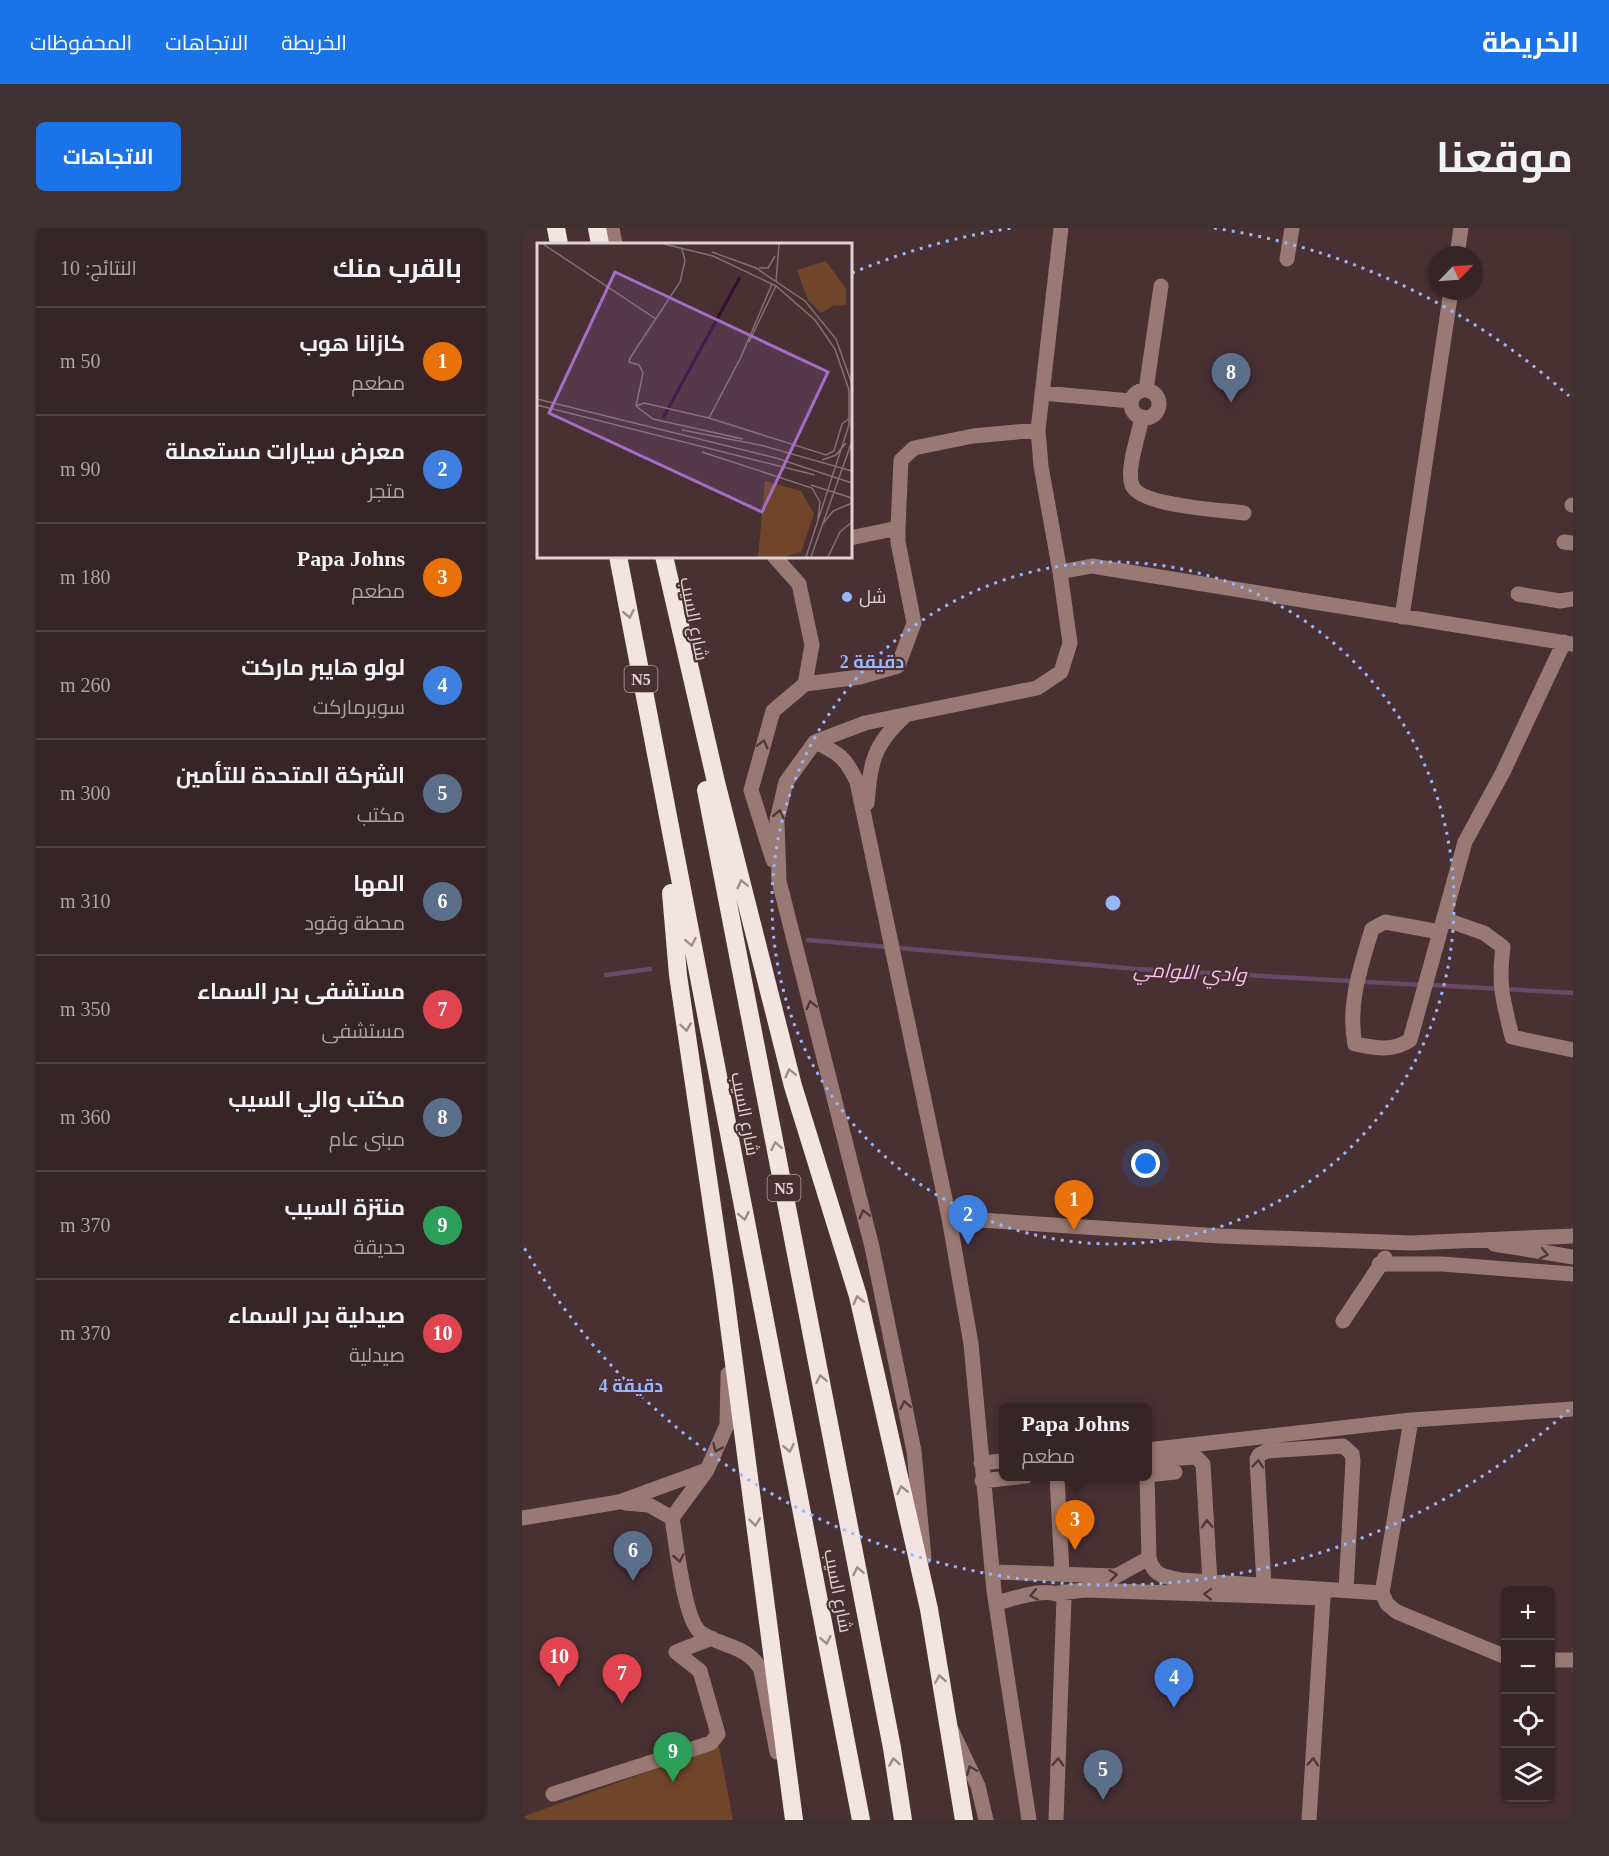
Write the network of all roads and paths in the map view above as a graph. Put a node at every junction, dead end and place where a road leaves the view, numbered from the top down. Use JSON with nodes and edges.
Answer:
{"nodes":[{"id":1,"x":556,"y":228,"type":"edge"},
{"id":2,"x":597,"y":228,"type":"edge"},
{"id":3,"x":612,"y":228,"type":"edge"},
{"id":4,"x":1061,"y":228,"type":"edge"},
{"id":5,"x":1292,"y":228,"type":"edge"},
{"id":6,"x":1461,"y":228,"type":"edge"},
{"id":7,"x":559,"y":243,"type":"edge"},
{"id":8,"x":600,"y":243,"type":"edge"},
{"id":9,"x":615,"y":243,"type":"edge"},
{"id":10,"x":1458,"y":246,"type":"edge"},
{"id":11,"x":1287,"y":259,"type":"dead end"},
{"id":12,"x":1161,"y":286,"type":"dead end"},
{"id":13,"x":1450,"y":300,"type":"edge"},
{"id":14,"x":1146,"y":390,"type":"junction"},
{"id":15,"x":1042,"y":393,"type":"junction"},
{"id":16,"x":1131,"y":402,"type":"junction"},
{"id":17,"x":1142,"y":417,"type":"junction"},
{"id":18,"x":1038,"y":430,"type":"junction"},
{"id":19,"x":1244,"y":513,"type":"dead end"},
{"id":20,"x":898,"y":528,"type":"junction"},
{"id":21,"x":852,"y":538,"type":"edge"},
{"id":22,"x":618,"y":558,"type":"edge"},
{"id":23,"x":662,"y":558,"type":"edge"},
{"id":24,"x":662,"y":558,"type":"edge"},
{"id":25,"x":776,"y":558,"type":"edge"},
{"id":26,"x":1060,"y":572,"type":"junction"},
{"id":27,"x":1518,"y":594,"type":"dead end"},
{"id":28,"x":1573,"y":599,"type":"edge"},
{"id":29,"x":1402,"y":617,"type":"junction"},
{"id":30,"x":1569,"y":643,"type":"edge"},
{"id":31,"x":805,"y":684,"type":"junction"},
{"id":32,"x":907,"y":714,"type":"junction"},
{"id":33,"x":815,"y":742,"type":"junction"},
{"id":34,"x":664,"y":802,"type":"junction"},
{"id":35,"x":866,"y":814,"type":"junction"},
{"id":36,"x":779,"y":881,"type":"junction"},
{"id":37,"x":1442,"y":926,"type":"junction"},
{"id":38,"x":1573,"y":1050,"type":"edge"},
{"id":39,"x":949,"y":1218,"type":"junction"},
{"id":40,"x":1573,"y":1236,"type":"edge"},
{"id":41,"x":1473,"y":1240,"type":"junction"},
{"id":42,"x":1412,"y":1243,"type":"junction"},
{"id":43,"x":1573,"y":1257,"type":"edge"},
{"id":44,"x":1379,"y":1264,"type":"junction"},
{"id":45,"x":1573,"y":1274,"type":"edge"},
{"id":46,"x":724,"y":1287,"type":"junction"},
{"id":47,"x":1343,"y":1321,"type":"dead end"},
{"id":48,"x":1573,"y":1409,"type":"edge"},
{"id":49,"x":1410,"y":1420,"type":"junction"},
{"id":50,"x":1152,"y":1449,"type":"edge"},
{"id":51,"x":1152,"y":1460,"type":"edge"},
{"id":52,"x":999,"y":1461,"type":"edge"},
{"id":53,"x":981,"y":1463,"type":"junction"},
{"id":54,"x":707,"y":1470,"type":"junction"},
{"id":55,"x":1175,"y":1472,"type":"dead end"},
{"id":56,"x":1152,"y":1475,"type":"edge"},
{"id":57,"x":999,"y":1479,"type":"edge"},
{"id":58,"x":982,"y":1481,"type":"junction"},
{"id":59,"x":1057,"y":1481,"type":"edge"},
{"id":60,"x":1147,"y":1481,"type":"edge"},
{"id":61,"x":619,"y":1502,"type":"junction"},
{"id":62,"x":522,"y":1518,"type":"edge"},
{"id":63,"x":672,"y":1518,"type":"junction"},
{"id":64,"x":1149,"y":1558,"type":"junction"},
{"id":65,"x":992,"y":1572,"type":"junction"},
{"id":66,"x":1062,"y":1573,"type":"junction"},
{"id":67,"x":1210,"y":1582,"type":"junction"},
{"id":68,"x":1264,"y":1585,"type":"junction"},
{"id":69,"x":1346,"y":1590,"type":"junction"},
{"id":70,"x":1058,"y":1593,"type":"junction"},
{"id":71,"x":1382,"y":1593,"type":"junction"},
{"id":72,"x":996,"y":1603,"type":"junction"},
{"id":73,"x":929,"y":1609,"type":"junction"},
{"id":74,"x":712,"y":1638,"type":"junction"},
{"id":75,"x":1501,"y":1656,"type":"edge"},
{"id":76,"x":1555,"y":1660,"type":"edge"},
{"id":77,"x":1573,"y":1660,"type":"edge"},
{"id":78,"x":700,"y":1671,"type":"junction"},
{"id":79,"x":948,"y":1723,"type":"junction"},
{"id":80,"x":553,"y":1794,"type":"dead end"},
{"id":81,"x":793,"y":1820,"type":"edge"},
{"id":82,"x":861,"y":1820,"type":"edge"},
{"id":83,"x":903,"y":1820,"type":"edge"},
{"id":84,"x":964,"y":1820,"type":"edge"},
{"id":85,"x":986,"y":1820,"type":"edge"},
{"id":86,"x":1029,"y":1820,"type":"edge"},
{"id":87,"x":1056,"y":1820,"type":"edge"},
{"id":88,"x":1310,"y":1820,"type":"edge"}],
"edges":[{"from":1,"to":7,"type":"highway"},
{"from":2,"to":8,"type":"highway"},
{"from":3,"to":9,"type":"street"},
{"from":4,"to":15,"type":"street"},
{"from":5,"to":11,"type":"street"},
{"from":6,"to":10,"type":"street"},
{"from":12,"to":14,"type":"street"},
{"from":13,"to":29,"type":"street"},
{"from":14,"to":16,"type":"street"},
{"from":14,"to":17,"type":"street"},
{"from":15,"to":16,"type":"street"},
{"from":15,"to":18,"type":"street"},
{"from":16,"to":17,"type":"street"},
{"from":17,"to":19,"type":"street"},
{"from":18,"to":20,"type":"street"},
{"from":18,"to":26,"type":"street"},
{"from":20,"to":21,"type":"street"},
{"from":20,"to":31,"type":"street"},
{"from":22,"to":34,"type":"highway","name":"شارع السيب","number":"N5","one_way":true},
{"from":73,"to":23,"type":"highway","one_way":true},
{"from":83,"to":24,"type":"highway","name":"شارع السيب","number":"N5","one_way":true},
{"from":25,"to":31,"type":"street"},
{"from":26,"to":29,"type":"street"},
{"from":26,"to":32,"type":"street"},
{"from":27,"to":28,"type":"street"},
{"from":29,"to":30,"type":"street"},
{"from":30,"to":37,"type":"street"},
{"from":36,"to":31,"type":"street","one_way":true},
{"from":32,"to":33,"type":"street"},
{"from":32,"to":35,"type":"street"},
{"from":33,"to":35,"type":"street"},
{"from":36,"to":33,"type":"street","one_way":true},
{"from":34,"to":46,"type":"highway","one_way":true},
{"from":34,"to":82,"type":"highway","name":"شارع السيب","number":"N5","one_way":true},
{"from":35,"to":39,"type":"street"},
{"from":73,"to":36,"type":"street","one_way":true},
{"from":37,"to":37,"type":"street"},
{"from":37,"to":38,"type":"street"},
{"from":39,"to":42,"type":"street"},
{"from":39,"to":53,"type":"street"},
{"from":40,"to":41,"type":"street"},
{"from":41,"to":42,"type":"street"},
{"from":41,"to":43,"type":"street","one_way":true},
{"from":42,"to":44,"type":"street"},
{"from":44,"to":45,"type":"street"},
{"from":44,"to":47,"type":"street"},
{"from":46,"to":54,"type":"street","one_way":true},
{"from":46,"to":81,"type":"highway","one_way":true},
{"from":48,"to":49,"type":"street"},
{"from":49,"to":50,"type":"street"},
{"from":49,"to":71,"type":"street"},
{"from":67,"to":51,"type":"street","one_way":true},
{"from":52,"to":53,"type":"street"},
{"from":53,"to":58,"type":"street"},
{"from":54,"to":61,"type":"street"},
{"from":54,"to":63,"type":"street"},
{"from":55,"to":56,"type":"street"},
{"from":57,"to":58,"type":"street"},
{"from":58,"to":65,"type":"street"},
{"from":59,"to":66,"type":"street"},
{"from":60,"to":64,"type":"street"},
{"from":61,"to":62,"type":"street"},
{"from":61,"to":63,"type":"street"},
{"from":63,"to":74,"type":"street","one_way":true},
{"from":66,"to":64,"type":"street","one_way":true},
{"from":64,"to":67,"type":"street"},
{"from":65,"to":66,"type":"street"},
{"from":65,"to":72,"type":"street"},
{"from":67,"to":68,"type":"street"},
{"from":68,"to":69,"type":"street"},
{"from":68,"to":69,"type":"street","one_way":true},
{"from":69,"to":71,"type":"street"},
{"from":70,"to":72,"type":"street","one_way":true},
{"from":87,"to":70,"type":"street","one_way":true},
{"from":88,"to":70,"type":"street","one_way":true},
{"from":71,"to":75,"type":"street"},
{"from":72,"to":86,"type":"street"},
{"from":79,"to":73,"type":"highway","one_way":true},
{"from":74,"to":78,"type":"street"},
{"from":74,"to":78,"type":"street"},
{"from":74,"to":81,"type":"street"},
{"from":76,"to":77,"type":"street"},
{"from":78,"to":80,"type":"street"},
{"from":79,"to":84,"type":"highway"},
{"from":85,"to":79,"type":"street","one_way":true}]}
